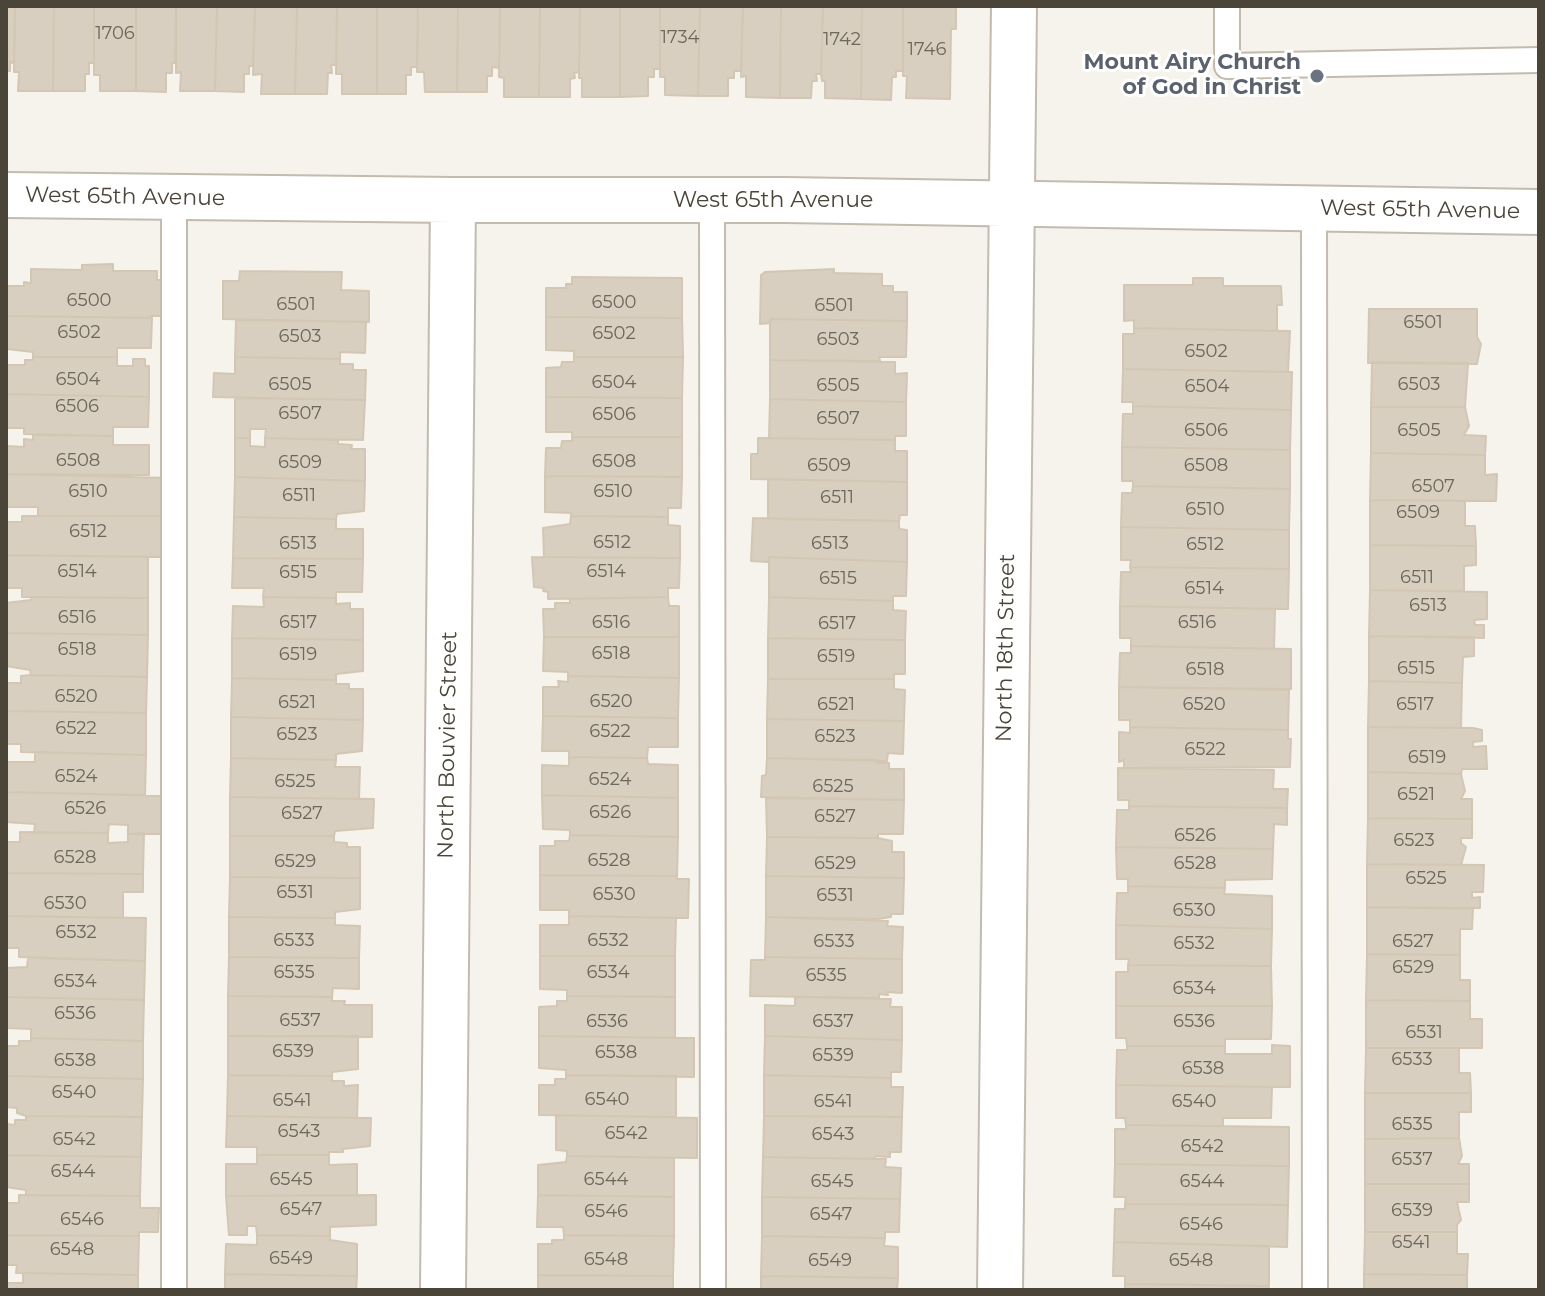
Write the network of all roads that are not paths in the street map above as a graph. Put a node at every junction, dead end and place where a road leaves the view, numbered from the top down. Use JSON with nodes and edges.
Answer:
{"nodes":[{"id":1,"x":1014,"y":6,"type":"edge"},
{"id":2,"x":1227,"y":6,"type":"edge"},
{"id":3,"x":1539,"y":60,"type":"edge"},
{"id":4,"x":6,"y":195,"type":"edge"},
{"id":5,"x":174,"y":197,"type":"junction"},
{"id":6,"x":453,"y":200,"type":"junction"},
{"id":7,"x":712,"y":200,"type":"junction"},
{"id":8,"x":1011,"y":204,"type":"junction"},
{"id":9,"x":1314,"y":207,"type":"junction"},
{"id":10,"x":1539,"y":212,"type":"edge"},
{"id":11,"x":174,"y":1290,"type":"edge"},
{"id":12,"x":443,"y":1290,"type":"edge"},
{"id":13,"x":713,"y":1290,"type":"edge"},
{"id":14,"x":1000,"y":1290,"type":"edge"},
{"id":15,"x":1315,"y":1290,"type":"edge"}],
"edges":[{"from":1,"to":8,"type":"street","name":"North 18th Street"},
{"from":2,"to":3,"type":"lane"},
{"from":4,"to":5,"type":"street","name":"West 65th Avenue"},
{"from":5,"to":6,"type":"street","name":"West 65th Avenue"},
{"from":5,"to":11,"type":"lane"},
{"from":6,"to":7,"type":"street","name":"West 65th Avenue"},
{"from":6,"to":12,"type":"street","name":"North Bouvier Street"},
{"from":7,"to":8,"type":"street","name":"West 65th Avenue"},
{"from":7,"to":13,"type":"lane"},
{"from":8,"to":9,"type":"street","name":"West 65th Avenue"},
{"from":8,"to":14,"type":"street","name":"North 18th Street"},
{"from":9,"to":10,"type":"street","name":"West 65th Avenue"},
{"from":9,"to":15,"type":"lane"}]}
